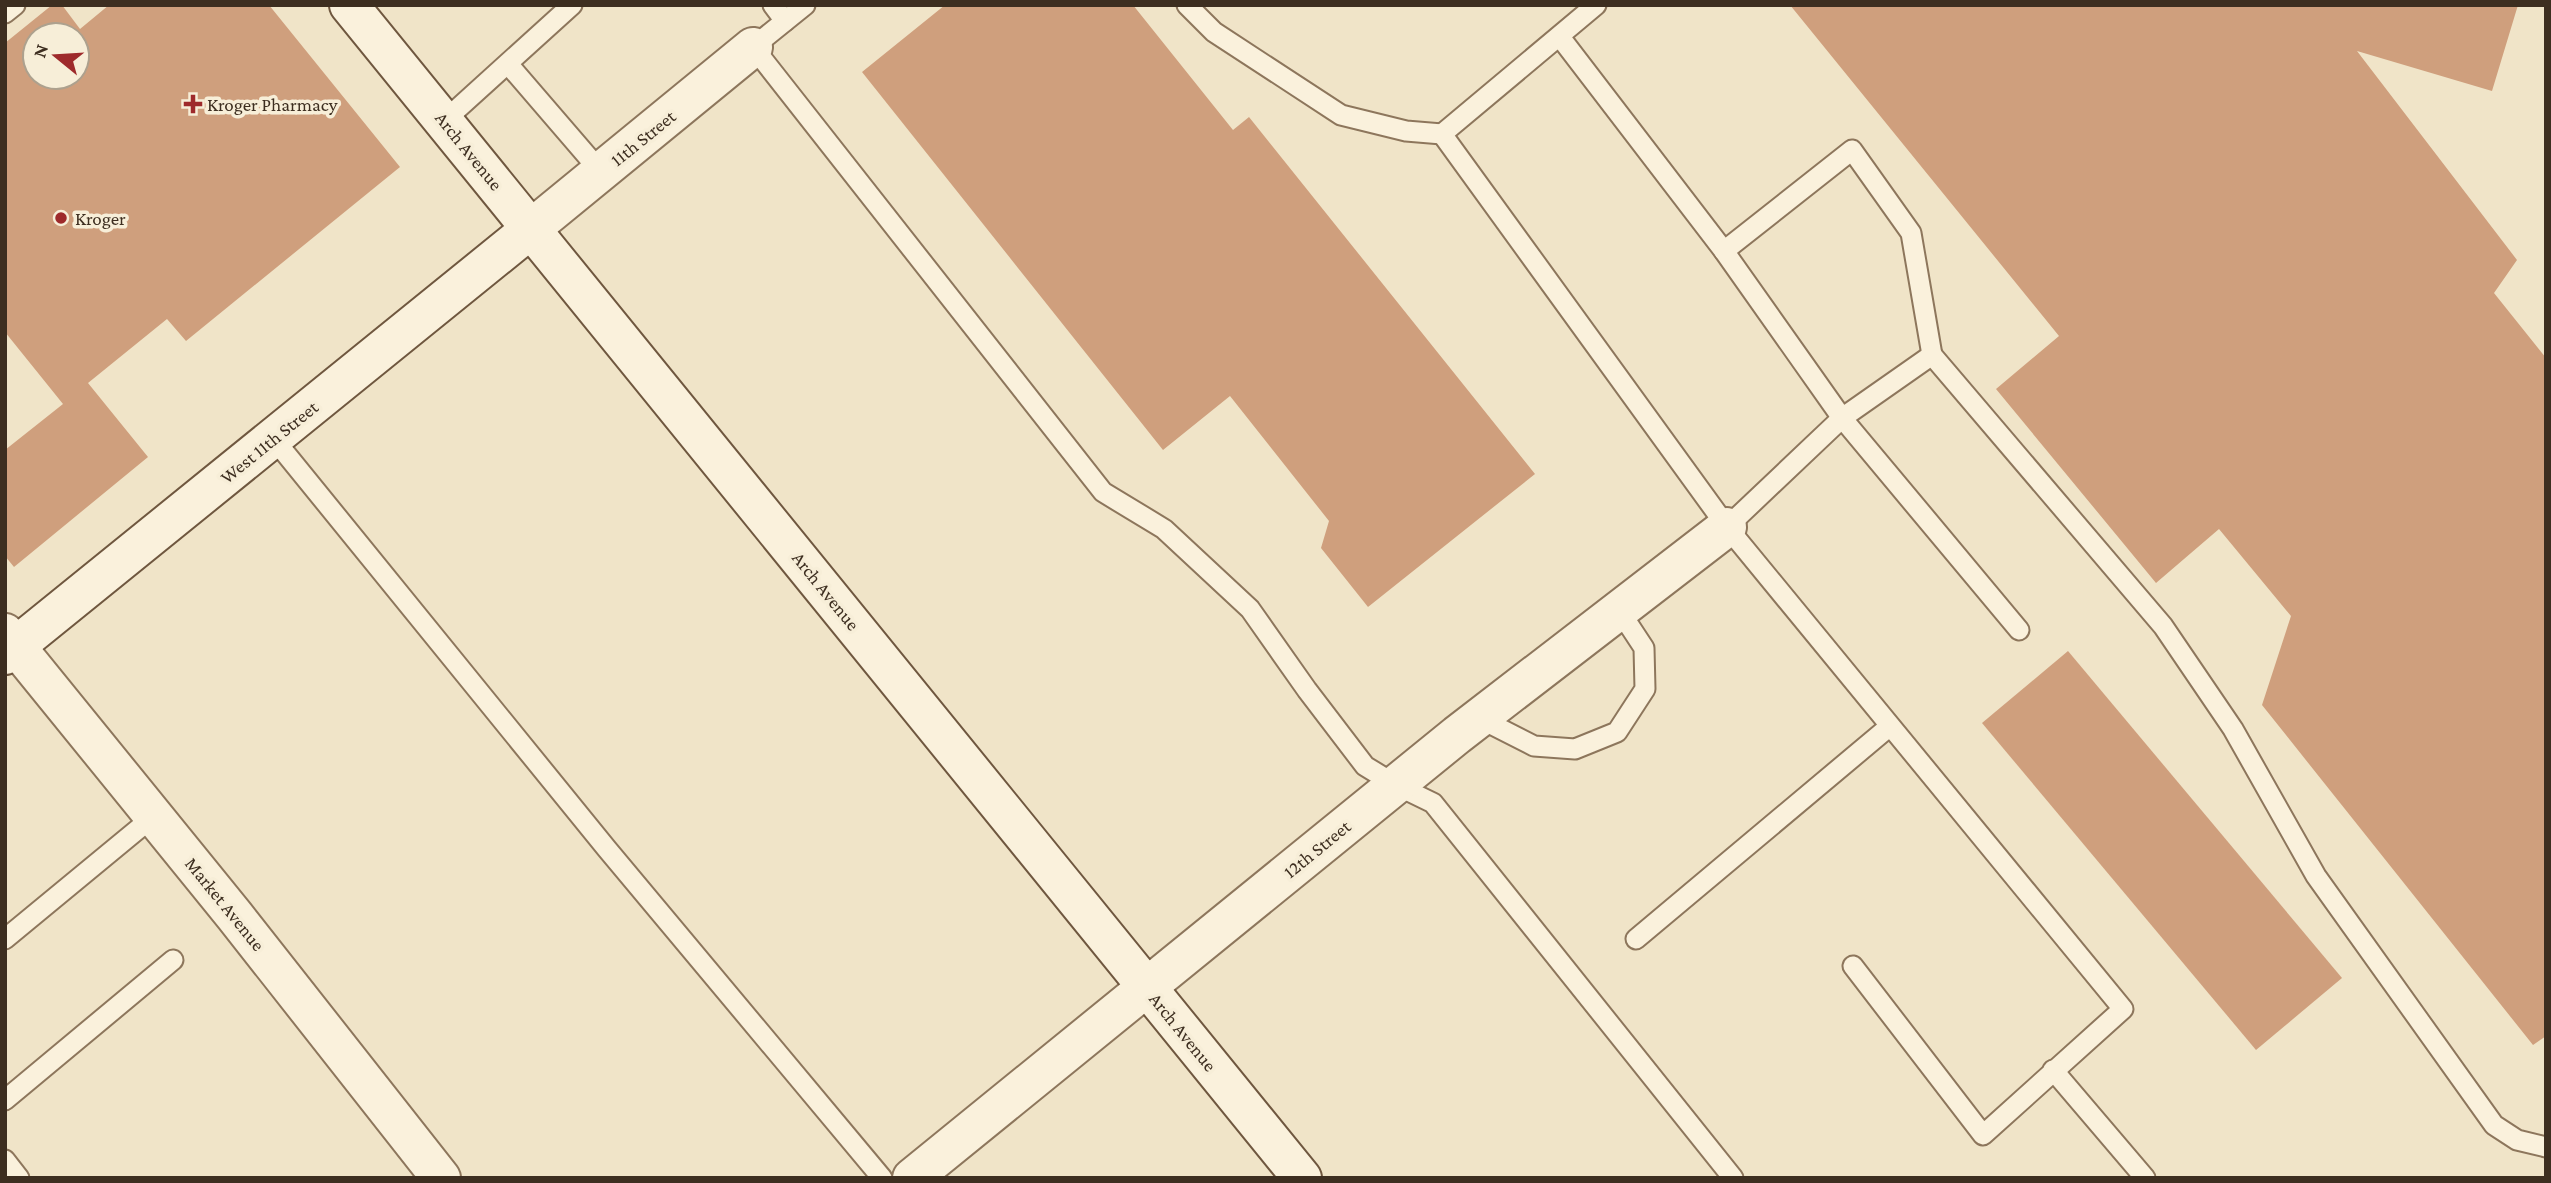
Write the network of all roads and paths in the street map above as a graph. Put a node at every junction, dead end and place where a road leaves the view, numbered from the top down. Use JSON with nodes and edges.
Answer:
{"nodes":[{"id":1,"x":15,"y":5,"type":"edge"},
{"id":2,"x":349,"y":5,"type":"edge"},
{"id":3,"x":572,"y":5,"type":"edge"},
{"id":4,"x":773,"y":5,"type":"edge"},
{"id":5,"x":805,"y":5,"type":"edge"},
{"id":6,"x":1187,"y":5,"type":"edge"},
{"id":7,"x":1596,"y":5,"type":"edge"},
{"id":8,"x":5,"y":13,"type":"edge"},
{"id":9,"x":785,"y":21,"type":"junction"},
{"id":10,"x":1560,"y":37,"type":"junction"},
{"id":11,"x":754,"y":47,"type":"junction"},
{"id":12,"x":508,"y":64,"type":"junction"},
{"id":13,"x":444,"y":121,"type":"junction"},
{"id":14,"x":1442,"y":134,"type":"junction"},
{"id":15,"x":601,"y":172,"type":"junction"},
{"id":16,"x":532,"y":228,"type":"junction"},
{"id":17,"x":1724,"y":251,"type":"junction"},
{"id":18,"x":1932,"y":355,"type":"junction"},
{"id":19,"x":1842,"y":418,"type":"junction"},
{"id":20,"x":273,"y":438,"type":"junction"},
{"id":21,"x":1727,"y":527,"type":"junction"},
{"id":22,"x":1619,"y":610,"type":"junction"},
{"id":23,"x":2019,"y":630,"type":"dead end"},
{"id":24,"x":9,"y":645,"type":"edge"},
{"id":25,"x":1479,"y":718,"type":"junction"},
{"id":26,"x":1890,"y":726,"type":"junction"},
{"id":27,"x":1396,"y":785,"type":"junction"},
{"id":28,"x":154,"y":816,"type":"junction"},
{"id":29,"x":5,"y":939,"type":"edge"},
{"id":30,"x":1636,"y":939,"type":"dead end"},
{"id":31,"x":173,"y":960,"type":"dead end"},
{"id":32,"x":1853,"y":966,"type":"dead end"},
{"id":33,"x":1147,"y":988,"type":"junction"},
{"id":34,"x":2053,"y":1070,"type":"junction"},
{"id":35,"x":5,"y":1100,"type":"edge"},
{"id":36,"x":2546,"y":1147,"type":"edge"},
{"id":37,"x":5,"y":1160,"type":"edge"},
{"id":38,"x":19,"y":1178,"type":"edge"},
{"id":39,"x":441,"y":1178,"type":"edge"},
{"id":40,"x":882,"y":1178,"type":"edge"},
{"id":41,"x":912,"y":1178,"type":"edge"},
{"id":42,"x":1301,"y":1178,"type":"edge"},
{"id":43,"x":1733,"y":1178,"type":"edge"},
{"id":44,"x":2145,"y":1178,"type":"edge"}],
"edges":[{"from":1,"to":8,"type":"lane"},
{"from":2,"to":13,"type":"street","name":"Arch Avenue"},
{"from":3,"to":12,"type":"lane"},
{"from":4,"to":9,"type":"lane"},
{"from":5,"to":9,"type":"lane"},
{"from":6,"to":14,"type":"lane"},
{"from":7,"to":10,"type":"lane"},
{"from":9,"to":11,"type":"lane"},
{"from":10,"to":14,"type":"lane"},
{"from":10,"to":17,"type":"lane"},
{"from":11,"to":15,"type":"street","name":"11th Street"},
{"from":11,"to":27,"type":"lane"},
{"from":12,"to":13,"type":"lane"},
{"from":12,"to":15,"type":"lane"},
{"from":13,"to":16,"type":"street","name":"Arch Avenue"},
{"from":14,"to":21,"type":"lane"},
{"from":15,"to":16,"type":"street","name":"11th Street"},
{"from":16,"to":20,"type":"street","name":"West 11th Street"},
{"from":16,"to":33,"type":"street","name":"Arch Avenue"},
{"from":17,"to":18,"type":"lane"},
{"from":17,"to":19,"type":"lane"},
{"from":18,"to":19,"type":"lane"},
{"from":18,"to":36,"type":"lane"},
{"from":19,"to":21,"type":"lane"},
{"from":19,"to":23,"type":"lane"},
{"from":20,"to":24,"type":"street","name":"West 11th Street"},
{"from":20,"to":40,"type":"lane"},
{"from":21,"to":22,"type":"street","name":"12th Street"},
{"from":21,"to":26,"type":"lane"},
{"from":22,"to":25,"type":"street","name":"12th Street"},
{"from":22,"to":25,"type":"lane"},
{"from":24,"to":28,"type":"street","name":"Market Avenue"},
{"from":25,"to":27,"type":"street","name":"12th Street"},
{"from":26,"to":30,"type":"lane"},
{"from":26,"to":34,"type":"lane"},
{"from":27,"to":33,"type":"street","name":"12th Street"},
{"from":27,"to":43,"type":"lane"},
{"from":28,"to":29,"type":"lane"},
{"from":28,"to":39,"type":"street","name":"Market Avenue"},
{"from":31,"to":35,"type":"lane"},
{"from":32,"to":34,"type":"lane"},
{"from":33,"to":41,"type":"street","name":"12th Street"},
{"from":33,"to":42,"type":"street","name":"Arch Avenue"},
{"from":34,"to":44,"type":"lane"},
{"from":37,"to":38,"type":"lane"}]}
